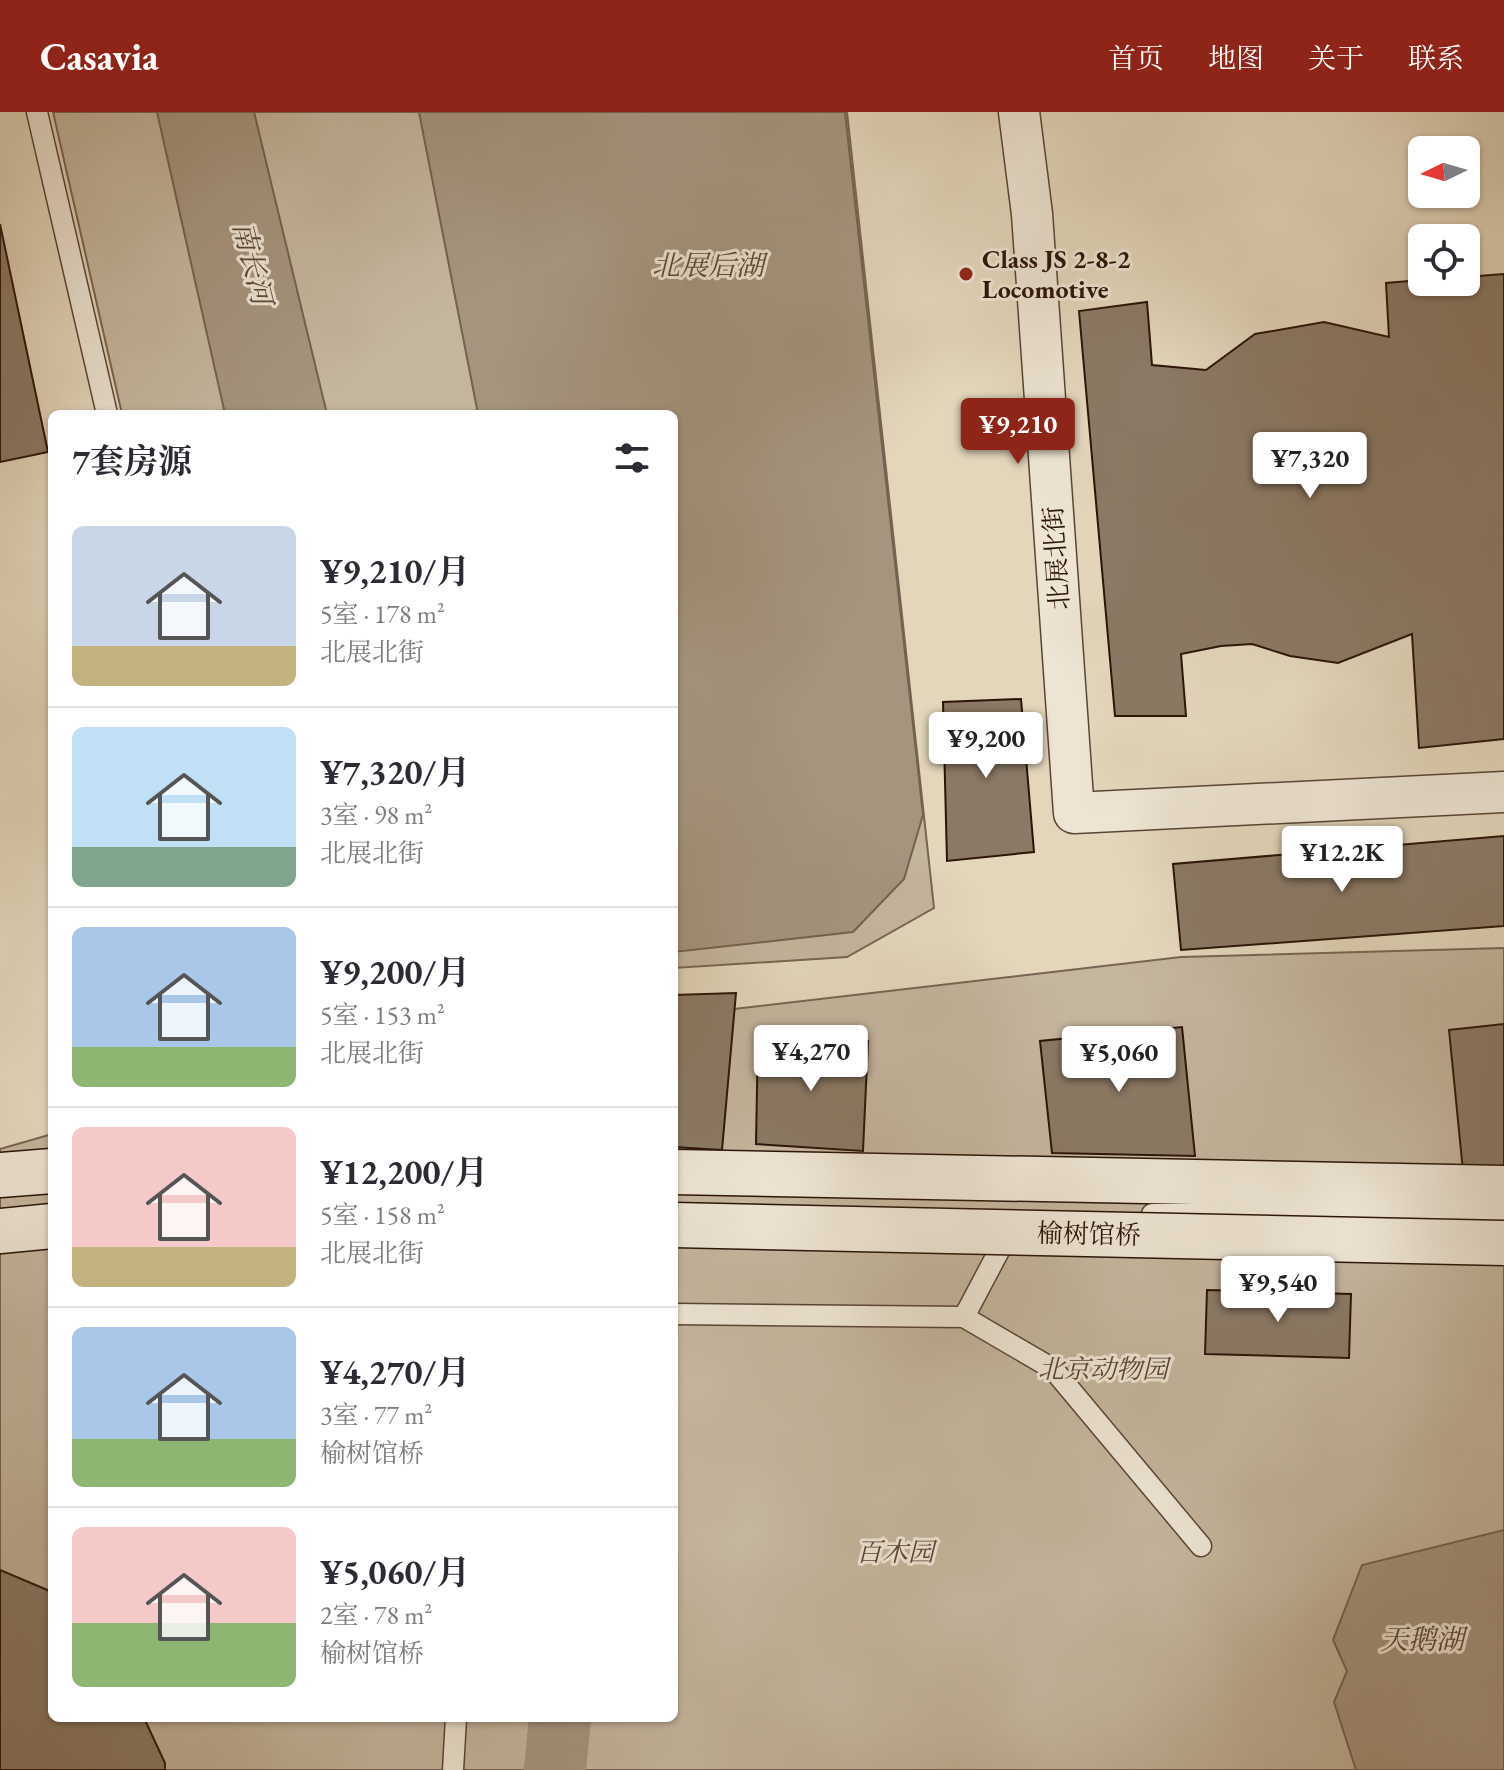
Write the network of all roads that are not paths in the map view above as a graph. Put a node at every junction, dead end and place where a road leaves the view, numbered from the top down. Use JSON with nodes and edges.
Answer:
{"nodes":[{"id":1,"x":37,"y":112,"type":"edge"},
{"id":2,"x":1019,"y":112,"type":"edge"},
{"id":3,"x":106,"y":410,"type":"edge"},
{"id":4,"x":1504,"y":792,"type":"edge"},
{"id":5,"x":48,"y":1171,"type":"edge"},
{"id":6,"x":678,"y":1172,"type":"edge"},
{"id":7,"x":0,"y":1175,"type":"edge"},
{"id":8,"x":1504,"y":1188,"type":"edge"},
{"id":9,"x":1504,"y":1213,"type":"edge"},
{"id":10,"x":1096,"y":1214,"type":"dead end"},
{"id":11,"x":1128,"y":1214,"type":"dead end"},
{"id":12,"x":678,"y":1225,"type":"edge"},
{"id":13,"x":48,"y":1226,"type":"edge"},
{"id":14,"x":0,"y":1231,"type":"edge"},
{"id":15,"x":1504,"y":1243,"type":"edge"},
{"id":16,"x":678,"y":1314,"type":"edge"},
{"id":17,"x":964,"y":1317,"type":"junction"},
{"id":18,"x":1201,"y":1546,"type":"dead end"},
{"id":19,"x":456,"y":1722,"type":"edge"},
{"id":20,"x":453,"y":1770,"type":"edge"}],
"edges":[{"from":1,"to":3,"type":"lane"},
{"from":2,"to":4,"type":"street","name":"北展北街"},
{"from":5,"to":7,"type":"main road"},
{"from":6,"to":8,"type":"main road","name":"榆树馆桥"},
{"from":9,"to":11,"type":"lane"},
{"from":10,"to":17,"type":"lane"},
{"from":12,"to":15,"type":"main road","name":"榆树馆桥","bridge":true},
{"from":13,"to":14,"type":"main road"},
{"from":16,"to":17,"type":"lane"},
{"from":17,"to":18,"type":"lane"},
{"from":19,"to":20,"type":"lane"}]}
